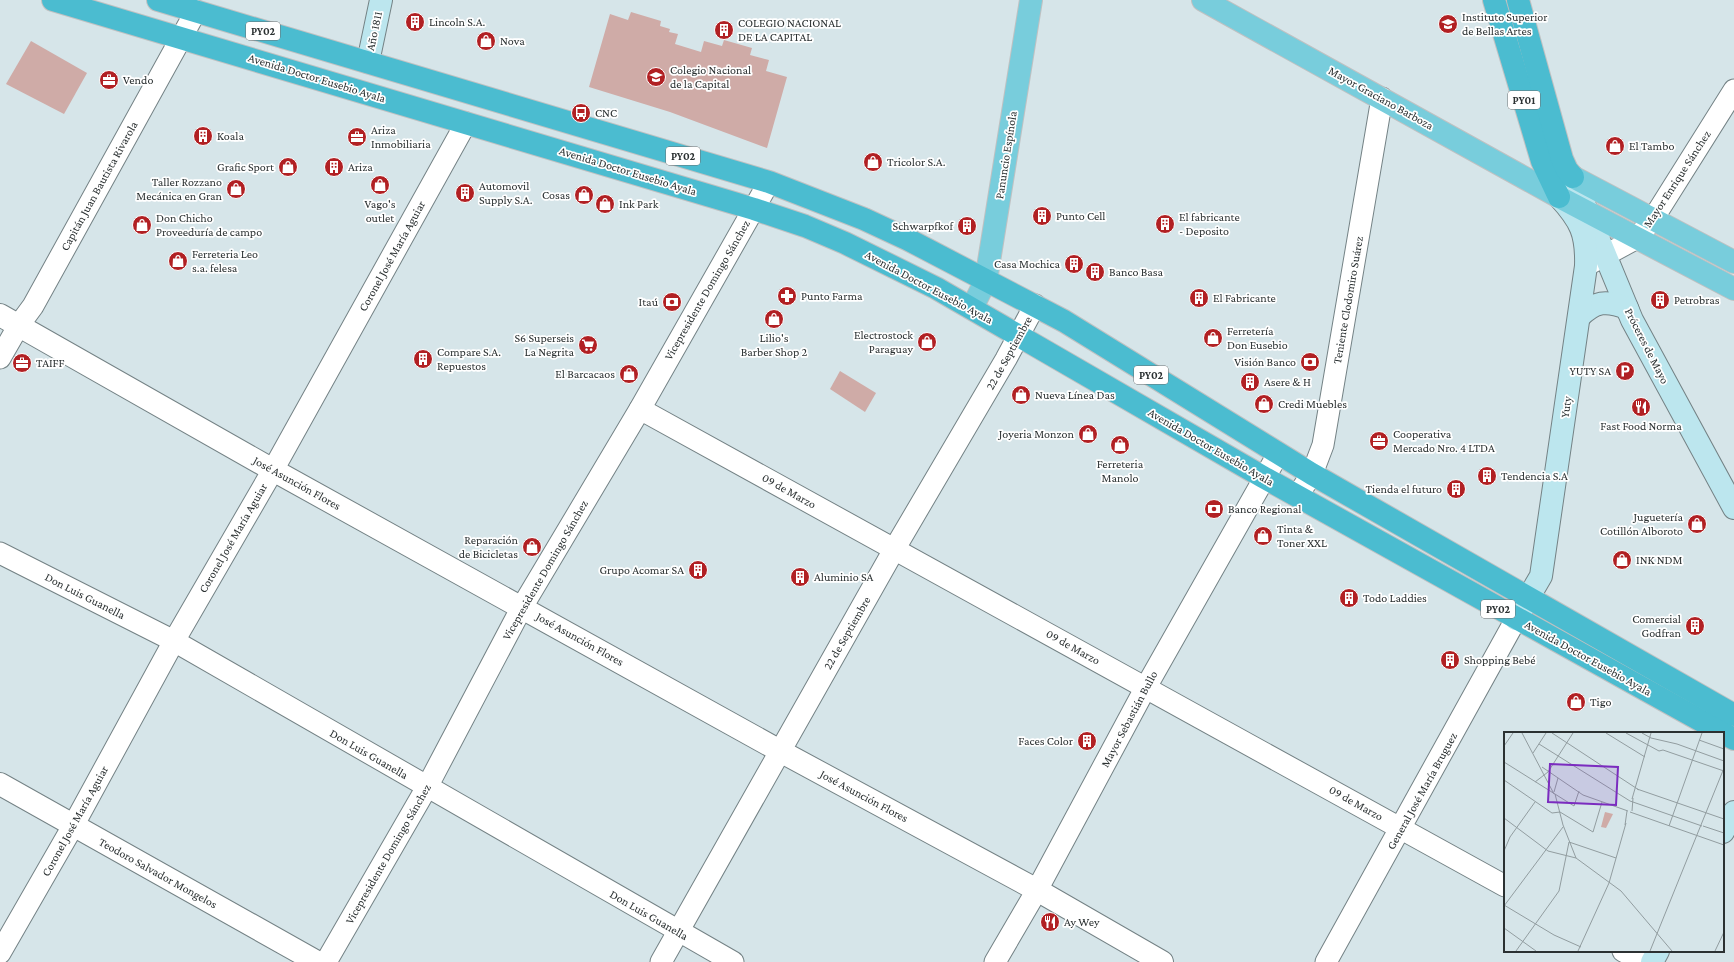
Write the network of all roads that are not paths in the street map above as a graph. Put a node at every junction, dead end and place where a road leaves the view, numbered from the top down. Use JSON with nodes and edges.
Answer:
{"nodes":[{"id":1,"x":54,"y":0,"type":"edge"},
{"id":2,"x":158,"y":0,"type":"edge"},
{"id":3,"x":381,"y":0,"type":"edge"},
{"id":4,"x":1031,"y":0,"type":"edge"},
{"id":5,"x":1203,"y":0,"type":"edge"},
{"id":6,"x":1494,"y":0,"type":"edge"},
{"id":7,"x":1518,"y":0,"type":"edge"},
{"id":8,"x":196,"y":12,"type":"junction"},
{"id":9,"x":181,"y":38,"type":"junction"},
{"id":10,"x":368,"y":62,"type":"junction"},
{"id":11,"x":1734,"y":90,"type":"edge"},
{"id":12,"x":1382,"y":98,"type":"junction"},
{"id":13,"x":466,"y":122,"type":"junction"},
{"id":14,"x":1573,"y":177,"type":"junction"},
{"id":15,"x":769,"y":182,"type":"junction"},
{"id":16,"x":1559,"y":197,"type":"junction"},
{"id":17,"x":754,"y":209,"type":"junction"},
{"id":18,"x":1586,"y":210,"type":"junction"},
{"id":19,"x":1653,"y":218,"type":"junction"},
{"id":20,"x":1637,"y":238,"type":"junction"},
{"id":21,"x":1605,"y":256,"type":"junction"},
{"id":22,"x":1734,"y":262,"type":"edge"},
{"id":23,"x":1586,"y":266,"type":"junction"},
{"id":24,"x":986,"y":280,"type":"junction"},
{"id":25,"x":1734,"y":289,"type":"edge"},
{"id":26,"x":1035,"y":306,"type":"junction"},
{"id":27,"x":972,"y":308,"type":"junction"},
{"id":28,"x":1628,"y":311,"type":"junction"},
{"id":29,"x":0,"y":315,"type":"edge"},
{"id":30,"x":1579,"y":317,"type":"junction"},
{"id":31,"x":19,"y":326,"type":"junction"},
{"id":32,"x":1019,"y":336,"type":"junction"},
{"id":33,"x":0,"y":358,"type":"edge"},
{"id":34,"x":640,"y":410,"type":"junction"},
{"id":35,"x":1278,"y":454,"type":"junction"},
{"id":36,"x":273,"y":470,"type":"junction"},
{"id":37,"x":1312,"y":474,"type":"junction"},
{"id":38,"x":1263,"y":477,"type":"junction"},
{"id":39,"x":1297,"y":496,"type":"junction"},
{"id":40,"x":1734,"y":508,"type":"edge"},
{"id":41,"x":895,"y":548,"type":"junction"},
{"id":42,"x":0,"y":553,"type":"edge"},
{"id":43,"x":1528,"y":598,"type":"junction"},
{"id":44,"x":522,"y":607,"type":"junction"},
{"id":45,"x":1516,"y":619,"type":"junction"},
{"id":46,"x":174,"y":641,"type":"junction"},
{"id":47,"x":1146,"y":687,"type":"junction"},
{"id":48,"x":1734,"y":715,"type":"edge"},
{"id":49,"x":1721,"y":732,"type":"edge"},
{"id":50,"x":1724,"y":733,"type":"edge"},
{"id":51,"x":1734,"y":739,"type":"edge"},
{"id":52,"x":780,"y":751,"type":"junction"},
{"id":53,"x":0,"y":784,"type":"edge"},
{"id":54,"x":427,"y":787,"type":"junction"},
{"id":55,"x":1734,"y":812,"type":"edge"},
{"id":56,"x":73,"y":826,"type":"junction"},
{"id":57,"x":1402,"y":828,"type":"junction"},
{"id":58,"x":1724,"y":830,"type":"edge"},
{"id":59,"x":1504,"y":885,"type":"edge"},
{"id":60,"x":1037,"y":890,"type":"junction"},
{"id":61,"x":678,"y":932,"type":"junction"},
{"id":62,"x":1625,"y":952,"type":"edge"},
{"id":63,"x":1657,"y":952,"type":"edge"},
{"id":64,"x":0,"y":954,"type":"edge"},
{"id":65,"x":317,"y":962,"type":"edge"},
{"id":66,"x":326,"y":962,"type":"edge"},
{"id":67,"x":661,"y":962,"type":"edge"},
{"id":68,"x":733,"y":962,"type":"edge"},
{"id":69,"x":995,"y":962,"type":"edge"},
{"id":70,"x":1162,"y":962,"type":"edge"},
{"id":71,"x":1326,"y":962,"type":"edge"},
{"id":72,"x":1643,"y":962,"type":"edge"},
{"id":73,"x":1652,"y":962,"type":"edge"}],
"edges":[{"from":1,"to":9,"type":"highway","name":"Avenida Doctor Eusebio Ayala","number":"PY02"},
{"from":2,"to":8,"type":"highway","name":"Avenida Doctor Eusebio Ayala","number":"PY02"},
{"from":3,"to":10,"type":"main road","name":"Año 1811"},
{"from":4,"to":24,"type":"main road","name":"Panuncio Espínola"},
{"from":5,"to":12,"type":"main road","name":"Mayor Graciano Barboza"},
{"from":6,"to":16,"type":"highway","number":"PY01"},
{"from":7,"to":14,"type":"highway","number":"PY01"},
{"from":8,"to":9,"type":"street","name":"Capitán Juan Bautista Rivarola"},
{"from":8,"to":10,"type":"highway","name":"Avenida Doctor Eusebio Ayala","number":"PY02"},
{"from":9,"to":13,"type":"highway","name":"Avenida Doctor Eusebio Ayala","number":"PY02"},
{"from":9,"to":31,"type":"street","name":"Capitán Juan Bautista Rivarola"},
{"from":10,"to":15,"type":"highway","name":"Avenida Doctor Eusebio Ayala","number":"PY02"},
{"from":11,"to":19,"type":"street","name":"Mayor Enrique Sánchez"},
{"from":12,"to":16,"type":"main road","name":"Mayor Graciano Barboza"},
{"from":12,"to":37,"type":"street","name":"Teniente Clodomiro Suárez"},
{"from":13,"to":17,"type":"highway","name":"Avenida Doctor Eusebio Ayala","number":"PY02"},
{"from":13,"to":36,"type":"street","name":"Coronel José María Aguiar"},
{"from":14,"to":18,"type":"main road","name":"Próceres de Mayo"},
{"from":14,"to":19,"type":"main road"},
{"from":15,"to":17,"type":"street","name":"Vicepresidente Domingo Sánchez"},
{"from":15,"to":24,"type":"highway","name":"Avenida Doctor Eusebio Ayala","number":"PY02"},
{"from":16,"to":18,"type":"main road","name":"Mayor Graciano Barboza"},
{"from":16,"to":23,"type":"main road","name":"Yuty"},
{"from":17,"to":27,"type":"highway","name":"Avenida Doctor Eusebio Ayala","number":"PY02"},
{"from":17,"to":34,"type":"street","name":"Vicepresidente Domingo Sánchez"},
{"from":18,"to":20,"type":"main road","name":"Mayor Graciano Barboza"},
{"from":18,"to":21,"type":"main road","name":"Próceres de Mayo"},
{"from":19,"to":20,"type":"street","name":"Mayor Enrique Sánchez"},
{"from":19,"to":22,"type":"main road"},
{"from":20,"to":21,"type":"street","name":"Mayor Enrique Sánchez"},
{"from":20,"to":25,"type":"main road","name":"Mayor Graciano Barboza"},
{"from":21,"to":23,"type":"street","name":"Mayor Enrique Sánchez"},
{"from":21,"to":28,"type":"main road","name":"Próceres de Mayo"},
{"from":23,"to":30,"type":"main road","name":"Yuty"},
{"from":24,"to":26,"type":"highway","name":"Avenida Doctor Eusebio Ayala","number":"PY02"},
{"from":24,"to":27,"type":"main road","name":"Panuncio Espínola"},
{"from":26,"to":32,"type":"street","name":"22 de Septiembre"},
{"from":26,"to":35,"type":"highway","name":"Avenida Doctor Eusebio Ayala","number":"PY02"},
{"from":27,"to":32,"type":"highway","name":"Avenida Doctor Eusebio Ayala","number":"PY02"},
{"from":28,"to":30,"type":"main road"},
{"from":28,"to":40,"type":"main road","name":"Próceres de Mayo"},
{"from":29,"to":31,"type":"street","name":"José Asunción Flores"},
{"from":30,"to":43,"type":"main road","name":"Yuty"},
{"from":31,"to":33,"type":"street","name":"Capitán Juan Bautista Rivarola"},
{"from":31,"to":36,"type":"street","name":"José Asunción Flores"},
{"from":32,"to":38,"type":"highway","name":"Avenida Doctor Eusebio Ayala","number":"PY02"},
{"from":32,"to":41,"type":"street","name":"22 de Septiembre"},
{"from":34,"to":41,"type":"street","name":"09 de Marzo"},
{"from":34,"to":44,"type":"street","name":"Vicepresidente Domingo Sánchez"},
{"from":35,"to":37,"type":"highway","name":"Avenida Doctor Eusebio Ayala","number":"PY02"},
{"from":35,"to":38,"type":"street"},
{"from":36,"to":44,"type":"street","name":"José Asunción Flores"},
{"from":36,"to":46,"type":"street","name":"Coronel José María Aguiar"},
{"from":37,"to":39,"type":"street","name":"Teniente Clodomiro Suárez"},
{"from":37,"to":43,"type":"highway","name":"Avenida Doctor Eusebio Ayala","number":"PY02"},
{"from":38,"to":39,"type":"highway","name":"Avenida Doctor Eusebio Ayala","number":"PY02"},
{"from":38,"to":47,"type":"street","name":"Mayor Sebastián Bullo"},
{"from":39,"to":45,"type":"highway","name":"Avenida Doctor Eusebio Ayala","number":"PY02"},
{"from":41,"to":47,"type":"street","name":"09 de Marzo"},
{"from":41,"to":52,"type":"street","name":"22 de Septiembre"},
{"from":42,"to":46,"type":"street","name":"Don Luis Guanella"},
{"from":43,"to":45,"type":"main road","name":"Yuty"},
{"from":43,"to":48,"type":"highway","name":"Avenida Doctor Eusebio Ayala","number":"PY02"},
{"from":44,"to":52,"type":"street","name":"José Asunción Flores"},
{"from":44,"to":54,"type":"street","name":"Vicepresidente Domingo Sánchez"},
{"from":45,"to":49,"type":"highway","name":"Avenida Doctor Eusebio Ayala","number":"PY02"},
{"from":45,"to":57,"type":"street","name":"General José María Bruguez"},
{"from":46,"to":54,"type":"street","name":"Don Luis Guanella"},
{"from":46,"to":56,"type":"street","name":"Coronel José María Aguiar"},
{"from":47,"to":57,"type":"street","name":"09 de Marzo"},
{"from":47,"to":60,"type":"street","name":"Mayor Sebastián Bullo"},
{"from":50,"to":51,"type":"highway","name":"Avenida Doctor Eusebio Ayala","number":"PY02"},
{"from":52,"to":60,"type":"street","name":"José Asunción Flores"},
{"from":52,"to":61,"type":"street","name":"22 de Septiembre"},
{"from":53,"to":56,"type":"street","name":"Teodoro Salvador Mongelos"},
{"from":54,"to":61,"type":"street","name":"Don Luis Guanella"},
{"from":54,"to":66,"type":"street","name":"Vicepresidente Domingo Sánchez"},
{"from":55,"to":58,"type":"main road"},
{"from":56,"to":64,"type":"street","name":"Coronel José María Aguiar"},
{"from":56,"to":65,"type":"street","name":"Teodoro Salvador Mongelos"},
{"from":57,"to":59,"type":"street","name":"09 de Marzo"},
{"from":57,"to":71,"type":"street","name":"General José María Bruguez"},
{"from":60,"to":69,"type":"street","name":"Mayor Sebastián Bullo"},
{"from":60,"to":70,"type":"street","name":"José Asunción Flores"},
{"from":61,"to":67,"type":"street","name":"22 de Septiembre"},
{"from":61,"to":68,"type":"street","name":"Don Luis Guanella"},
{"from":62,"to":72,"type":"street"},
{"from":63,"to":73,"type":"main road"}]}
